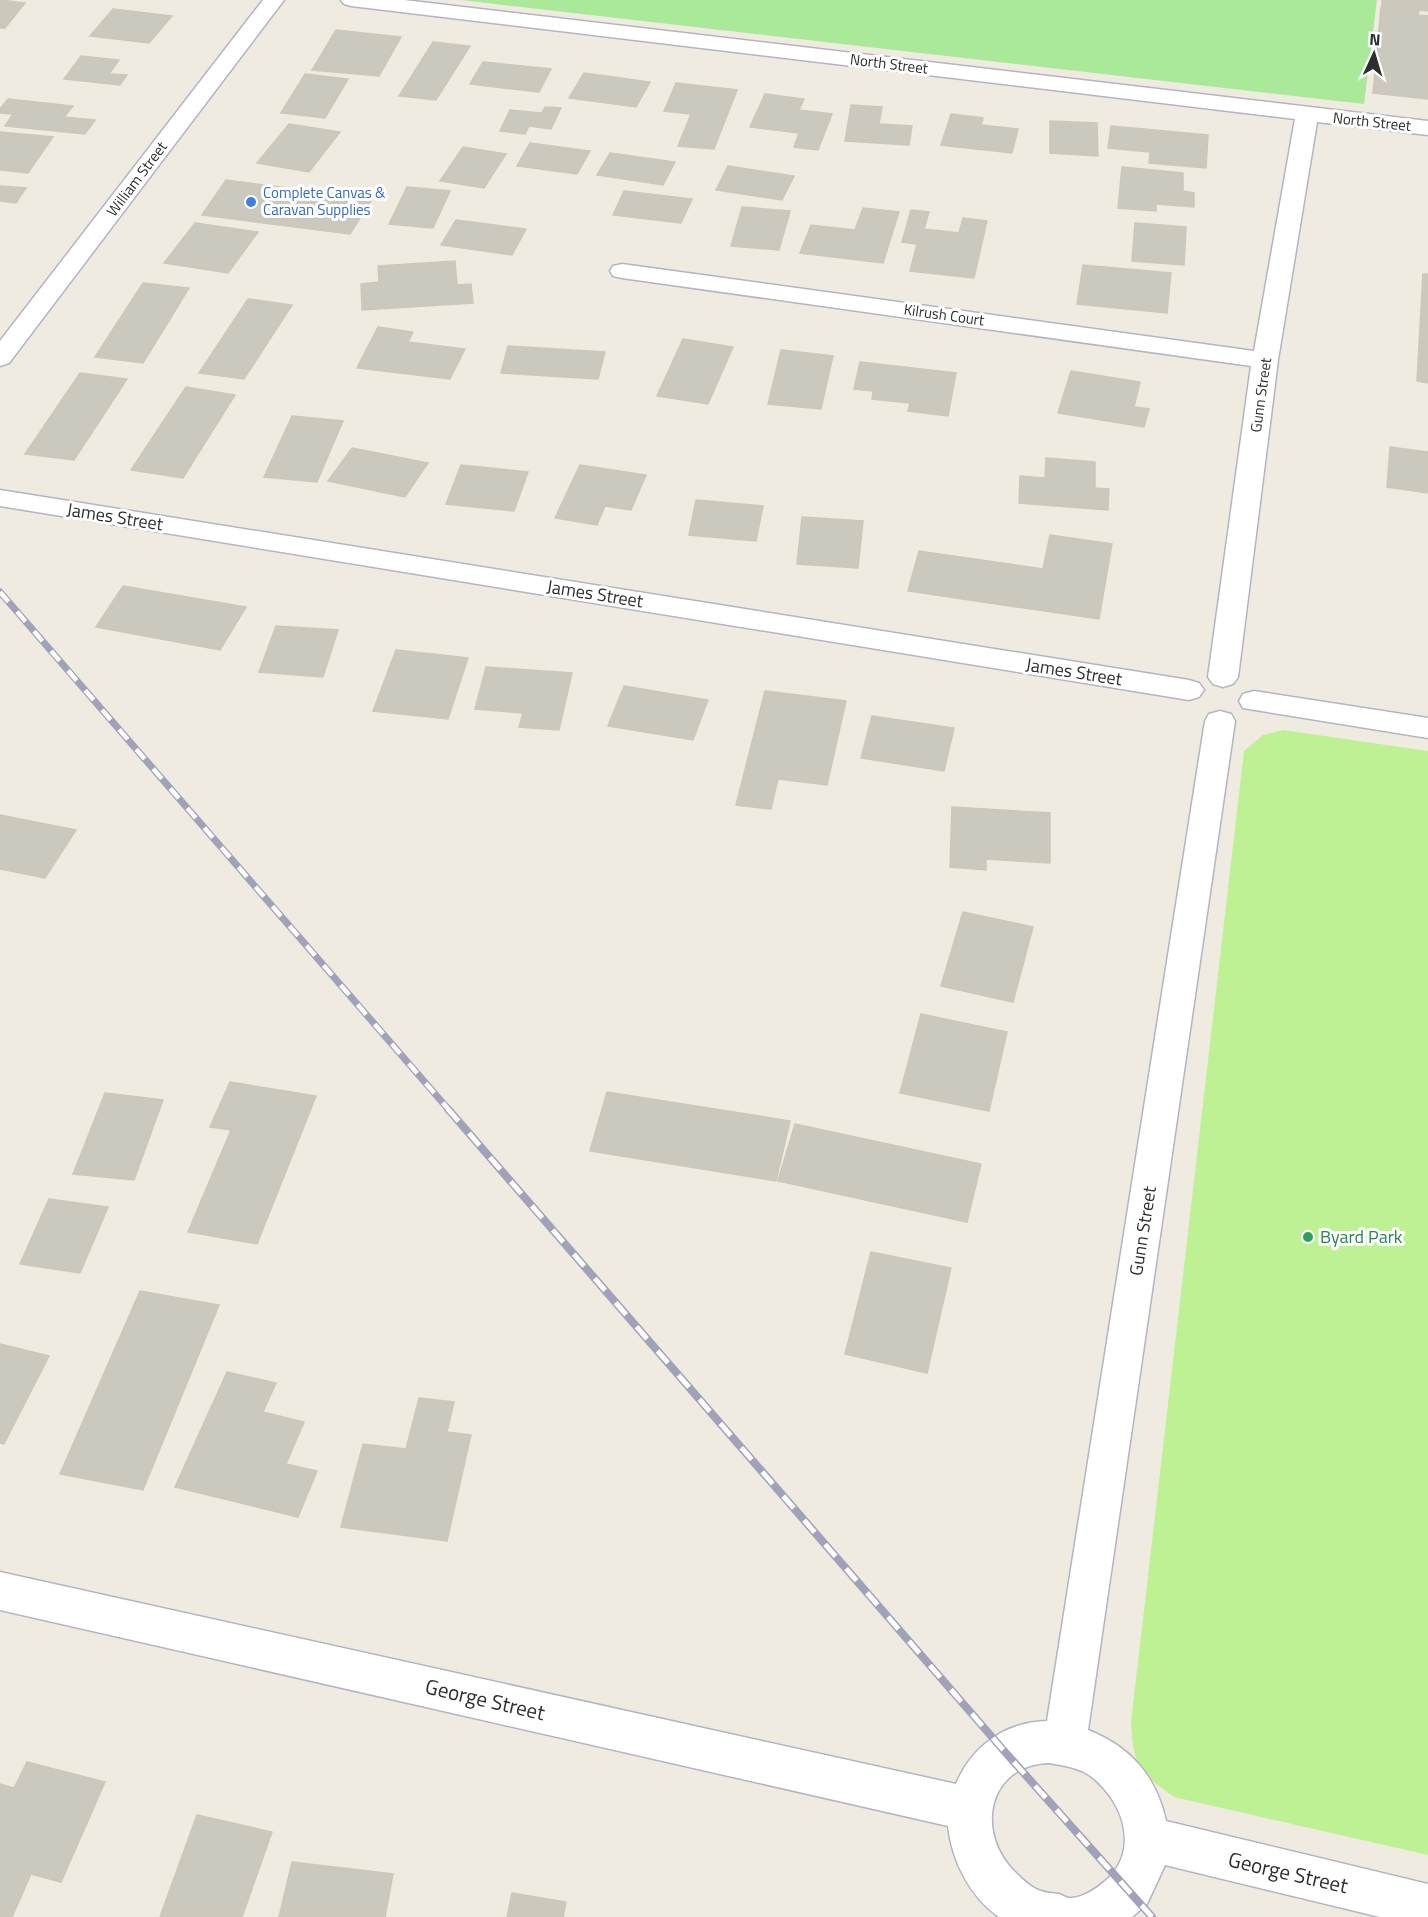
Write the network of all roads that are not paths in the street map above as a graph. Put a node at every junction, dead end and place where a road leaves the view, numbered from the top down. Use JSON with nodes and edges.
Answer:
{"nodes":[{"id":1,"x":274,"y":0,"type":"edge"},
{"id":2,"x":351,"y":0,"type":"edge"},
{"id":3,"x":1307,"y":114,"type":"junction"},
{"id":4,"x":1428,"y":128,"type":"edge"},
{"id":5,"x":622,"y":271,"type":"dead end"},
{"id":6,"x":0,"y":358,"type":"edge"},
{"id":7,"x":1265,"y":360,"type":"junction"},
{"id":8,"x":0,"y":498,"type":"edge"},
{"id":9,"x":1222,"y":677,"type":"junction"},
{"id":10,"x":1189,"y":690,"type":"junction"},
{"id":11,"x":1254,"y":701,"type":"junction"},
{"id":12,"x":1220,"y":721,"type":"junction"},
{"id":13,"x":1428,"y":728,"type":"edge"},
{"id":14,"x":0,"y":1591,"type":"edge"},
{"id":15,"x":1065,"y":1742,"type":"junction"},
{"id":16,"x":969,"y":1809,"type":"junction"},
{"id":17,"x":1147,"y":1839,"type":"junction"},
{"id":18,"x":1428,"y":1906,"type":"edge"},
{"id":19,"x":1036,"y":1914,"type":"edge"},
{"id":20,"x":1081,"y":1917,"type":"edge"}],
"edges":[{"from":1,"to":6,"type":"street","name":"William Street"},
{"from":2,"to":3,"type":"street","name":"North Street"},
{"from":3,"to":4,"type":"street","name":"North Street"},
{"from":3,"to":7,"type":"street","name":"Gunn Street"},
{"from":5,"to":7,"type":"street","name":"Kilrush Court"},
{"from":7,"to":9,"type":"street","name":"Gunn Street"},
{"from":8,"to":10,"type":"street","name":"James Street"},
{"from":9,"to":10,"type":"street"},
{"from":9,"to":11,"type":"street"},
{"from":10,"to":12,"type":"street"},
{"from":11,"to":12,"type":"street"},
{"from":11,"to":13,"type":"street"},
{"from":12,"to":15,"type":"street","name":"Gunn Street"},
{"from":14,"to":16,"type":"street","name":"George Street"},
{"from":15,"to":16,"type":"street"},
{"from":15,"to":17,"type":"street"},
{"from":16,"to":19,"type":"street"},
{"from":17,"to":18,"type":"street","name":"George Street"},
{"from":17,"to":20,"type":"street"}]}
